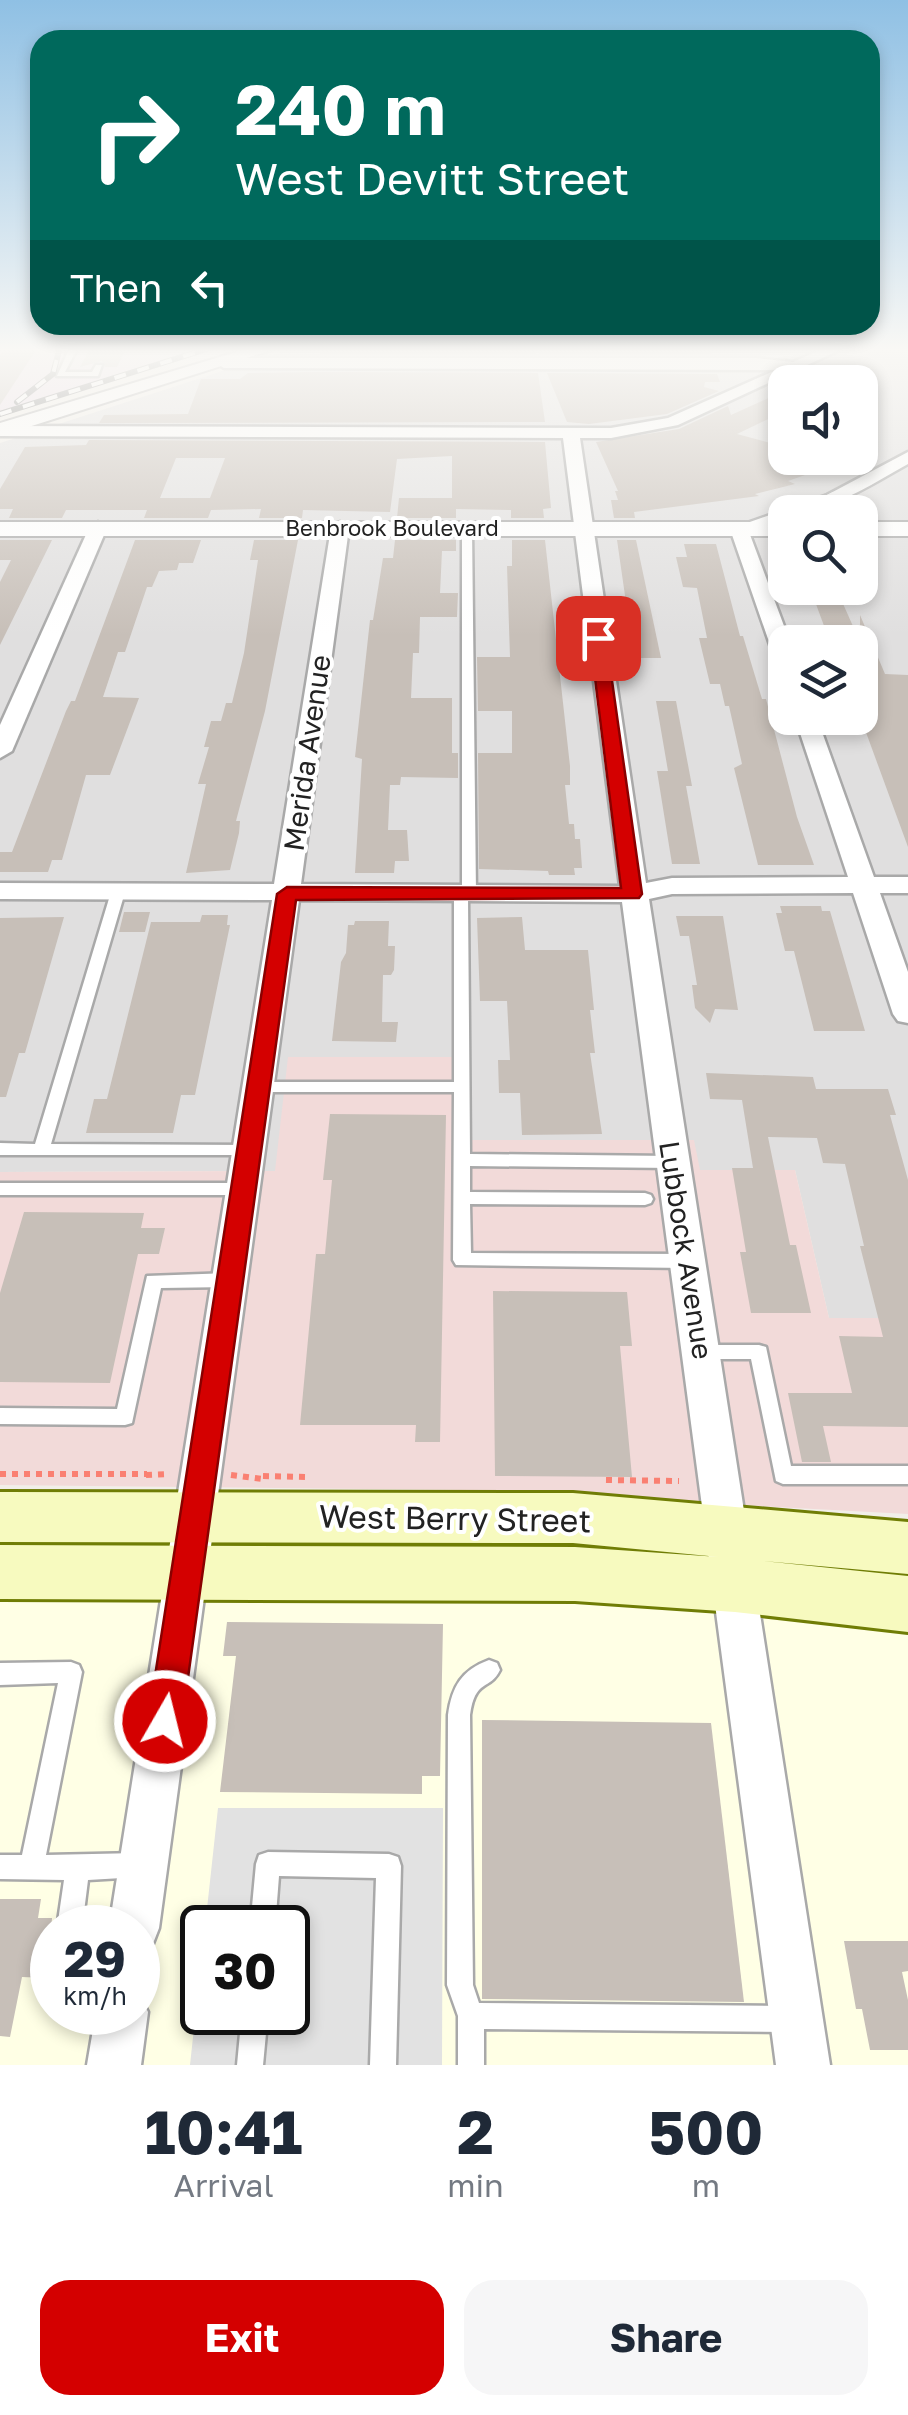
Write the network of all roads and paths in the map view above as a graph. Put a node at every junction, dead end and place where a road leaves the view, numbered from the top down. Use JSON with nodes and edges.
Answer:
{"nodes":[{"id":1,"x":572,"y":443,"type":"edge"},
{"id":2,"x":908,"y":457,"type":"edge"},
{"id":3,"x":845,"y":495,"type":"edge"},
{"id":4,"x":768,"y":519,"type":"edge"},
{"id":5,"x":98,"y":528,"type":"junction"},
{"id":6,"x":340,"y":528,"type":"junction"},
{"id":7,"x":467,"y":528,"type":"junction"},
{"id":8,"x":583,"y":529,"type":"junction"},
{"id":9,"x":738,"y":529,"type":"junction"},
{"id":10,"x":768,"y":529,"type":"edge"},
{"id":11,"x":878,"y":529,"type":"edge"},
{"id":12,"x":908,"y":529,"type":"edge"},
{"id":13,"x":7,"y":530,"type":"edge"},
{"id":14,"x":772,"y":625,"type":"edge"},
{"id":15,"x":812,"y":735,"type":"edge"},
{"id":16,"x":0,"y":750,"type":"edge"},
{"id":17,"x":865,"y":885,"type":"junction"},
{"id":18,"x":908,"y":885,"type":"edge"},
{"id":19,"x":0,"y":891,"type":"edge"},
{"id":20,"x":118,"y":892,"type":"junction"},
{"id":21,"x":287,"y":894,"type":"junction"},
{"id":22,"x":465,"y":894,"type":"junction"},
{"id":23,"x":632,"y":894,"type":"junction"},
{"id":24,"x":908,"y":1014,"type":"edge"},
{"id":25,"x":258,"y":1086,"type":"junction"},
{"id":26,"x":463,"y":1086,"type":"junction"},
{"id":27,"x":0,"y":1149,"type":"edge"},
{"id":28,"x":40,"y":1149,"type":"junction"},
{"id":29,"x":249,"y":1150,"type":"junction"},
{"id":30,"x":462,"y":1160,"type":"junction"},
{"id":31,"x":673,"y":1162,"type":"junction"},
{"id":32,"x":0,"y":1189,"type":"edge"},
{"id":33,"x":243,"y":1189,"type":"junction"},
{"id":34,"x":462,"y":1198,"type":"junction"},
{"id":35,"x":646,"y":1199,"type":"dead end"},
{"id":36,"x":688,"y":1260,"type":"junction"},
{"id":37,"x":230,"y":1280,"type":"junction"},
{"id":38,"x":702,"y":1352,"type":"junction"},
{"id":39,"x":0,"y":1416,"type":"edge"},
{"id":40,"x":0,"y":1474,"type":"edge"},
{"id":41,"x":147,"y":1474,"type":"dead end"},
{"id":42,"x":908,"y":1475,"type":"edge"},
{"id":43,"x":0,"y":1517,"type":"edge"},
{"id":44,"x":190,"y":1545,"type":"junction"},
{"id":45,"x":908,"y":1548,"type":"edge"},
{"id":46,"x":732,"y":1557,"type":"junction"},
{"id":47,"x":0,"y":1572,"type":"edge"},
{"id":48,"x":908,"y":1604,"type":"edge"},
{"id":49,"x":489,"y":1670,"type":"dead end"},
{"id":50,"x":0,"y":1674,"type":"edge"},
{"id":51,"x":144,"y":1865,"type":"junction"},
{"id":52,"x":0,"y":1866,"type":"edge"},
{"id":53,"x":32,"y":1867,"type":"junction"},
{"id":54,"x":78,"y":1868,"type":"junction"},
{"id":55,"x":72,"y":1905,"type":"edge"},
{"id":56,"x":138,"y":1905,"type":"edge"},
{"id":57,"x":264,"y":1905,"type":"edge"},
{"id":58,"x":471,"y":2016,"type":"junction"},
{"id":59,"x":117,"y":2035,"type":"edge"},
{"id":60,"x":253,"y":2035,"type":"edge"},
{"id":61,"x":800,"y":2042,"type":"edge"},
{"id":62,"x":114,"y":2065,"type":"edge"},
{"id":63,"x":250,"y":2065,"type":"edge"},
{"id":64,"x":383,"y":2065,"type":"edge"},
{"id":65,"x":471,"y":2065,"type":"edge"}],
"edges":[{"from":1,"to":8,"type":"street","name":"Lubbock Avenue"},
{"from":2,"to":3,"type":"street"},
{"from":4,"to":9,"type":"street"},
{"from":5,"to":6,"type":"street","name":"Benbrook Boulevard"},
{"from":5,"to":13,"type":"street","name":"Benbrook Boulevard"},
{"from":5,"to":16,"type":"street"},
{"from":6,"to":7,"type":"street","name":"Benbrook Boulevard"},
{"from":6,"to":21,"type":"street","name":"Merida Avenue"},
{"from":7,"to":8,"type":"street","name":"Benbrook Boulevard"},
{"from":7,"to":22,"type":"lane"},
{"from":8,"to":9,"type":"street","name":"Benbrook Boulevard"},
{"from":8,"to":23,"type":"street","name":"Lubbock Avenue"},
{"from":9,"to":10,"type":"street","name":"Benbrook Boulevard"},
{"from":9,"to":14,"type":"street"},
{"from":11,"to":12,"type":"street"},
{"from":15,"to":17,"type":"street"},
{"from":17,"to":18,"type":"street"},
{"from":17,"to":23,"type":"street"},
{"from":17,"to":24,"type":"street"},
{"from":19,"to":20,"type":"street"},
{"from":20,"to":21,"type":"street"},
{"from":20,"to":28,"type":"lane"},
{"from":21,"to":22,"type":"street"},
{"from":21,"to":25,"type":"street","name":"Merida Avenue"},
{"from":22,"to":23,"type":"street"},
{"from":22,"to":26,"type":"lane"},
{"from":23,"to":31,"type":"street","name":"Lubbock Avenue"},
{"from":25,"to":26,"type":"lane"},
{"from":25,"to":29,"type":"street","name":"Merida Avenue"},
{"from":26,"to":30,"type":"lane"},
{"from":27,"to":28,"type":"lane"},
{"from":28,"to":29,"type":"lane"},
{"from":29,"to":33,"type":"street","name":"Merida Avenue"},
{"from":30,"to":31,"type":"lane"},
{"from":30,"to":34,"type":"lane"},
{"from":31,"to":36,"type":"street","name":"Lubbock Avenue"},
{"from":32,"to":33,"type":"lane"},
{"from":33,"to":37,"type":"street","name":"Merida Avenue"},
{"from":34,"to":35,"type":"lane"},
{"from":34,"to":36,"type":"lane"},
{"from":36,"to":38,"type":"street","name":"Lubbock Avenue"},
{"from":37,"to":39,"type":"lane"},
{"from":37,"to":44,"type":"street","name":"Merida Avenue"},
{"from":38,"to":42,"type":"lane"},
{"from":38,"to":46,"type":"street","name":"Lubbock Avenue"},
{"from":40,"to":41,"type":"path"},
{"from":43,"to":44,"type":"main road","name":"West Berry Street"},
{"from":44,"to":46,"type":"main road","name":"West Berry Street"},
{"from":44,"to":47,"type":"main road","name":"West Berry Street"},
{"from":44,"to":51,"type":"street","name":"Merida Avenue"},
{"from":45,"to":46,"type":"main road","name":"West Berry Street"},
{"from":46,"to":48,"type":"main road","name":"West Berry Street"},
{"from":46,"to":61,"type":"street","name":"Lubbock Avenue"},
{"from":49,"to":58,"type":"lane"},
{"from":50,"to":53,"type":"lane"},
{"from":51,"to":54,"type":"lane"},
{"from":51,"to":56,"type":"street","name":"Merida Avenue"},
{"from":52,"to":53,"type":"lane"},
{"from":53,"to":54,"type":"lane"},
{"from":54,"to":55,"type":"lane"},
{"from":57,"to":64,"type":"lane"},
{"from":58,"to":61,"type":"lane"},
{"from":58,"to":65,"type":"lane"},
{"from":59,"to":62,"type":"street"},
{"from":60,"to":63,"type":"lane"}]}
